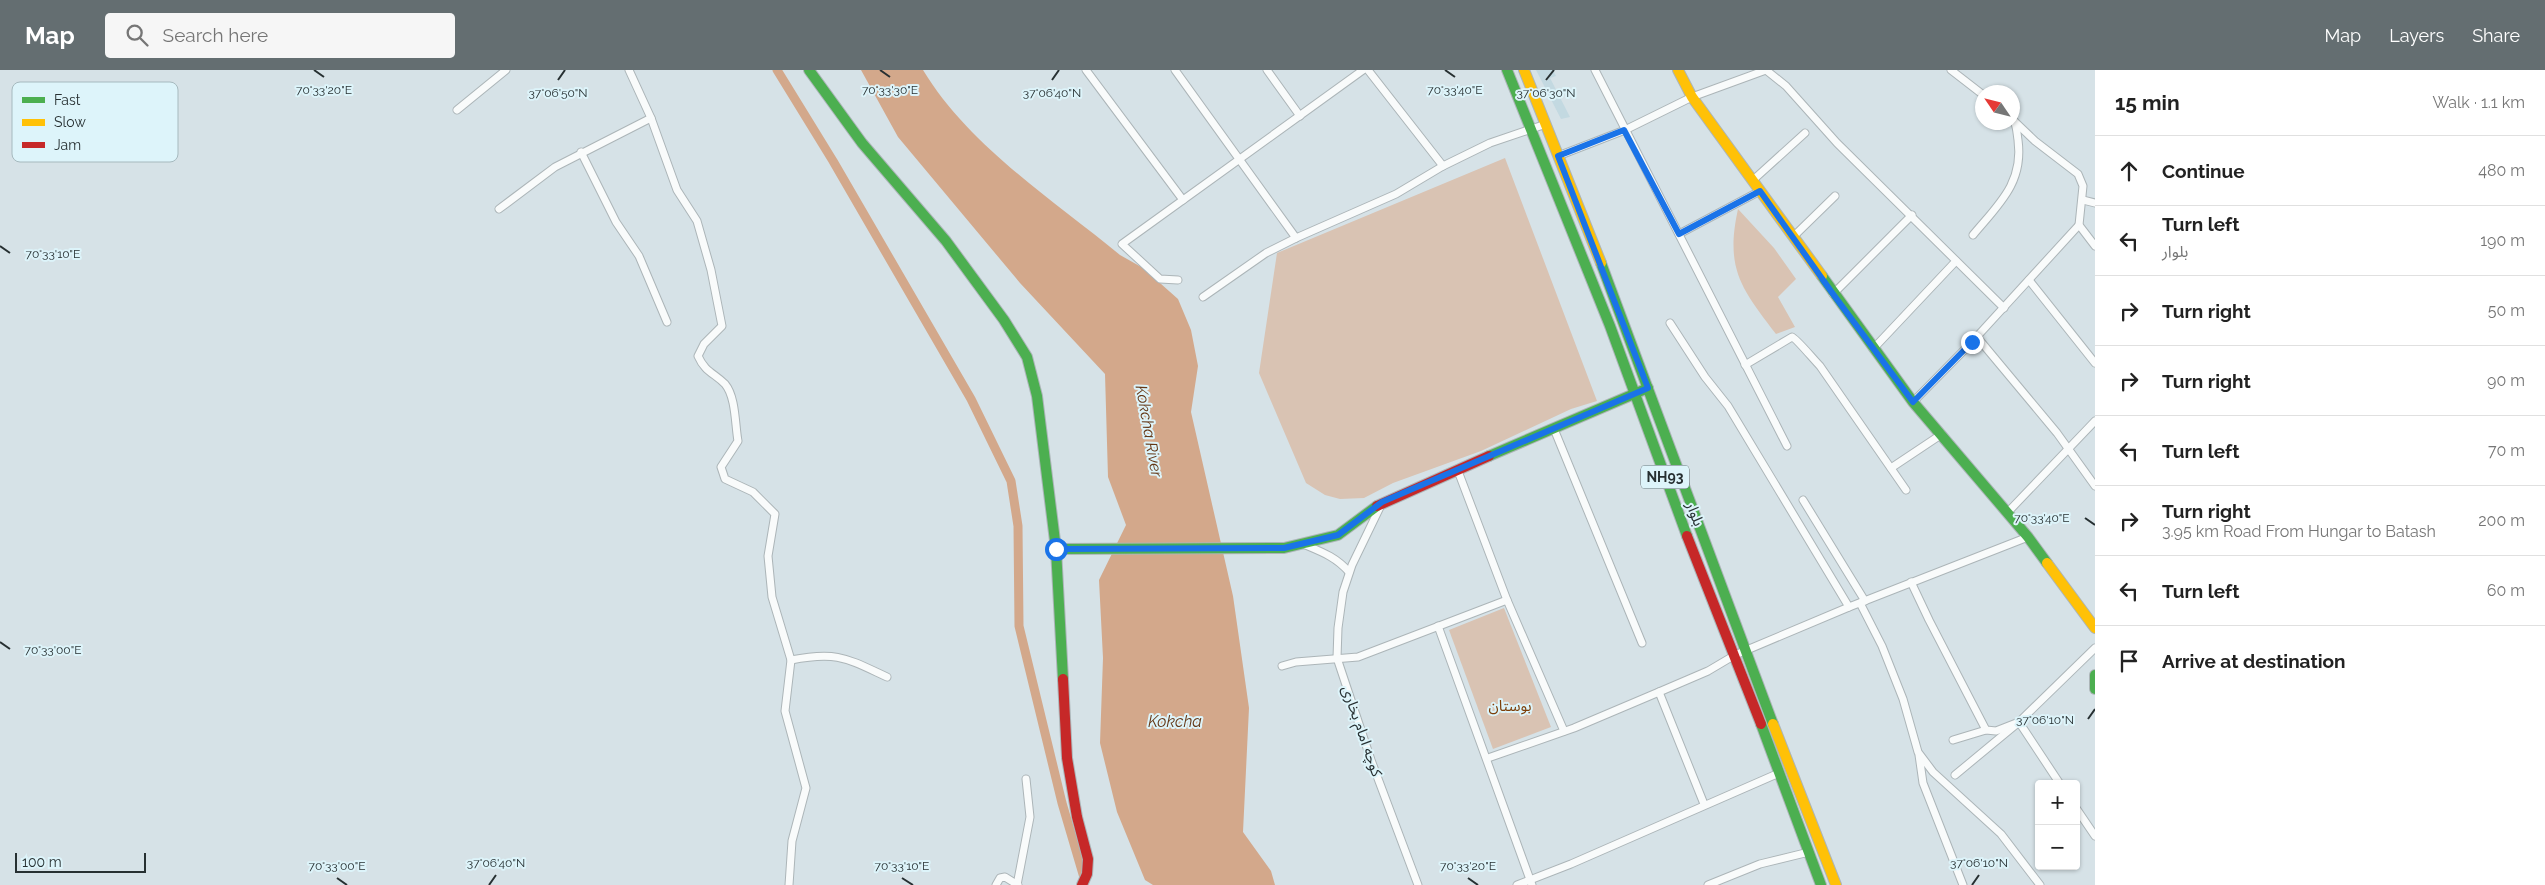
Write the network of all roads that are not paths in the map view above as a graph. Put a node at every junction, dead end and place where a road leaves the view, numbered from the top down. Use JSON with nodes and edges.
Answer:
{"nodes":[{"id":1,"x":506,"y":70,"type":"edge"},
{"id":2,"x":629,"y":70,"type":"edge"},
{"id":3,"x":809,"y":70,"type":"edge"},
{"id":4,"x":1086,"y":70,"type":"edge"},
{"id":5,"x":1175,"y":70,"type":"edge"},
{"id":6,"x":1267,"y":70,"type":"edge"},
{"id":7,"x":1363,"y":70,"type":"edge"},
{"id":8,"x":1368,"y":70,"type":"edge"},
{"id":9,"x":1507,"y":70,"type":"edge"},
{"id":10,"x":1524,"y":70,"type":"edge"},
{"id":11,"x":1595,"y":70,"type":"edge"},
{"id":12,"x":1678,"y":70,"type":"edge"},
{"id":13,"x":1766,"y":70,"type":"edge"},
{"id":14,"x":1951,"y":70,"type":"edge"},
{"id":15,"x":1975,"y":89,"type":"edge"},
{"id":16,"x":1692,"y":97,"type":"junction"},
{"id":17,"x":457,"y":110,"type":"dead end"},
{"id":18,"x":1300,"y":116,"type":"junction"},
{"id":19,"x":651,"y":118,"type":"junction"},
{"id":20,"x":1546,"y":124,"type":"junction"},
{"id":21,"x":1531,"y":129,"type":"junction"},
{"id":22,"x":1624,"y":130,"type":"junction"},
{"id":23,"x":1805,"y":132,"type":"dead end"},
{"id":24,"x":581,"y":152,"type":"junction"},
{"id":25,"x":1558,"y":156,"type":"junction"},
{"id":26,"x":1239,"y":160,"type":"junction"},
{"id":27,"x":1443,"y":166,"type":"junction"},
{"id":28,"x":1752,"y":181,"type":"junction"},
{"id":29,"x":1760,"y":191,"type":"junction"},
{"id":30,"x":1835,"y":196,"type":"dead end"},
{"id":31,"x":1183,"y":200,"type":"junction"},
{"id":32,"x":2083,"y":200,"type":"junction"},
{"id":33,"x":2095,"y":203,"type":"edge"},
{"id":34,"x":499,"y":210,"type":"dead end"},
{"id":35,"x":1912,"y":215,"type":"junction"},
{"id":36,"x":2079,"y":224,"type":"junction"},
{"id":37,"x":1679,"y":234,"type":"junction"},
{"id":38,"x":1972,"y":235,"type":"dead end"},
{"id":39,"x":1794,"y":236,"type":"junction"},
{"id":40,"x":1296,"y":238,"type":"junction"},
{"id":41,"x":2095,"y":246,"type":"edge"},
{"id":42,"x":1956,"y":261,"type":"junction"},
{"id":43,"x":1178,"y":280,"type":"dead end"},
{"id":44,"x":2029,"y":280,"type":"junction"},
{"id":45,"x":1833,"y":294,"type":"junction"},
{"id":46,"x":1203,"y":297,"type":"dead end"},
{"id":47,"x":2004,"y":308,"type":"junction"},
{"id":48,"x":667,"y":322,"type":"dead end"},
{"id":49,"x":1670,"y":323,"type":"dead end"},
{"id":50,"x":1977,"y":337,"type":"junction"},
{"id":51,"x":1873,"y":349,"type":"junction"},
{"id":52,"x":2095,"y":363,"type":"edge"},
{"id":53,"x":1745,"y":364,"type":"junction"},
{"id":54,"x":1648,"y":388,"type":"junction"},
{"id":55,"x":1634,"y":394,"type":"junction"},
{"id":56,"x":1913,"y":402,"type":"junction"},
{"id":57,"x":2095,"y":421,"type":"edge"},
{"id":58,"x":1554,"y":429,"type":"junction"},
{"id":59,"x":1942,"y":434,"type":"junction"},
{"id":60,"x":1787,"y":446,"type":"dead end"},
{"id":61,"x":2069,"y":449,"type":"junction"},
{"id":62,"x":1891,"y":468,"type":"junction"},
{"id":63,"x":1458,"y":471,"type":"junction"},
{"id":64,"x":2095,"y":486,"type":"edge"},
{"id":65,"x":1906,"y":490,"type":"dead end"},
{"id":66,"x":1802,"y":500,"type":"dead end"},
{"id":67,"x":1382,"y":502,"type":"junction"},
{"id":68,"x":2007,"y":513,"type":"junction"},
{"id":69,"x":2028,"y":537,"type":"junction"},
{"id":70,"x":1303,"y":544,"type":"junction"},
{"id":71,"x":1056,"y":549,"type":"junction"},
{"id":72,"x":1350,"y":572,"type":"junction"},
{"id":73,"x":1912,"y":582,"type":"junction"},
{"id":74,"x":1507,"y":600,"type":"junction"},
{"id":75,"x":1862,"y":602,"type":"junction"},
{"id":76,"x":1849,"y":607,"type":"junction"},
{"id":77,"x":1438,"y":626,"type":"junction"},
{"id":78,"x":2095,"y":628,"type":"edge"},
{"id":79,"x":1642,"y":643,"type":"dead end"},
{"id":80,"x":2095,"y":648,"type":"edge"},
{"id":81,"x":1745,"y":651,"type":"junction"},
{"id":82,"x":1735,"y":656,"type":"junction"},
{"id":83,"x":1338,"y":658,"type":"junction"},
{"id":84,"x":791,"y":660,"type":"junction"},
{"id":85,"x":1282,"y":666,"type":"dead end"},
{"id":86,"x":2095,"y":675,"type":"edge"},
{"id":87,"x":887,"y":677,"type":"dead end"},
{"id":88,"x":2095,"y":689,"type":"edge"},
{"id":89,"x":1659,"y":692,"type":"junction"},
{"id":90,"x":2019,"y":722,"type":"junction"},
{"id":91,"x":1986,"y":730,"type":"junction"},
{"id":92,"x":1775,"y":731,"type":"junction"},
{"id":93,"x":1564,"y":732,"type":"junction"},
{"id":94,"x":1765,"y":736,"type":"junction"},
{"id":95,"x":1953,"y":740,"type":"dead end"},
{"id":96,"x":1918,"y":752,"type":"junction"},
{"id":97,"x":1488,"y":758,"type":"junction"},
{"id":98,"x":1779,"y":773,"type":"junction"},
{"id":99,"x":1955,"y":775,"type":"dead end"},
{"id":100,"x":1026,"y":779,"type":"dead end"},
{"id":101,"x":2057,"y":780,"type":"edge"},
{"id":102,"x":1704,"y":804,"type":"junction"},
{"id":103,"x":2080,"y":814,"type":"edge"},
{"id":104,"x":2095,"y":836,"type":"edge"},
{"id":105,"x":1809,"y":852,"type":"junction"},
{"id":106,"x":1531,"y":882,"type":"edge"},
{"id":107,"x":789,"y":885,"type":"edge"},
{"id":108,"x":996,"y":885,"type":"edge"},
{"id":109,"x":1018,"y":885,"type":"edge"},
{"id":110,"x":1082,"y":885,"type":"edge"},
{"id":111,"x":1418,"y":885,"type":"edge"},
{"id":112,"x":1517,"y":885,"type":"edge"},
{"id":113,"x":1708,"y":885,"type":"edge"},
{"id":114,"x":1821,"y":885,"type":"edge"},
{"id":115,"x":1836,"y":885,"type":"edge"},
{"id":116,"x":1963,"y":885,"type":"edge"},
{"id":117,"x":2040,"y":885,"type":"edge"}],
"edges":[{"from":1,"to":17,"type":"street"},
{"from":2,"to":19,"type":"street"},
{"from":3,"to":71,"type":"street"},
{"from":4,"to":31,"type":"street"},
{"from":5,"to":26,"type":"street"},
{"from":6,"to":18,"type":"street"},
{"from":7,"to":18,"type":"street"},
{"from":8,"to":27,"type":"street"},
{"from":9,"to":21,"type":"street","name":"بلوار","number":"NH93"},
{"from":10,"to":20,"type":"street","name":"بلوار","number":"NH93"},
{"from":11,"to":22,"type":"street"},
{"from":12,"to":16,"type":"street"},
{"from":13,"to":16,"type":"street"},
{"from":13,"to":35,"type":"street"},
{"from":14,"to":15,"type":"street"},
{"from":16,"to":22,"type":"street"},
{"from":16,"to":28,"type":"street"},
{"from":18,"to":26,"type":"street"},
{"from":19,"to":24,"type":"street"},
{"from":19,"to":84,"type":"street"},
{"from":20,"to":21,"type":"street"},
{"from":20,"to":25,"type":"street","name":"بلوار","number":"NH93"},
{"from":21,"to":27,"type":"street"},
{"from":21,"to":55,"type":"street","name":"بلوار","number":"NH93"},
{"from":22,"to":25,"type":"street"},
{"from":22,"to":37,"type":"street"},
{"from":23,"to":28,"type":"street"},
{"from":24,"to":34,"type":"street"},
{"from":24,"to":48,"type":"street"},
{"from":25,"to":54,"type":"street","name":"بلوار","number":"NH93"},
{"from":26,"to":31,"type":"street"},
{"from":26,"to":40,"type":"street"},
{"from":27,"to":40,"type":"street"},
{"from":28,"to":29,"type":"street"},
{"from":29,"to":37,"type":"street"},
{"from":29,"to":39,"type":"street"},
{"from":30,"to":39,"type":"street"},
{"from":31,"to":43,"type":"street"},
{"from":32,"to":33,"type":"street"},
{"from":32,"to":36,"type":"street"},
{"from":32,"to":38,"type":"street"},
{"from":35,"to":42,"type":"street"},
{"from":35,"to":45,"type":"street"},
{"from":36,"to":41,"type":"street"},
{"from":36,"to":44,"type":"street"},
{"from":37,"to":53,"type":"street"},
{"from":39,"to":45,"type":"street"},
{"from":40,"to":46,"type":"street"},
{"from":42,"to":47,"type":"street"},
{"from":42,"to":51,"type":"street"},
{"from":44,"to":47,"type":"street"},
{"from":44,"to":52,"type":"street"},
{"from":45,"to":51,"type":"street"},
{"from":47,"to":50,"type":"street"},
{"from":49,"to":76,"type":"street"},
{"from":50,"to":56,"type":"street"},
{"from":50,"to":61,"type":"street"},
{"from":51,"to":56,"type":"street"},
{"from":53,"to":60,"type":"street"},
{"from":53,"to":62,"type":"street"},
{"from":54,"to":55,"type":"street"},
{"from":54,"to":81,"type":"street","name":"بلوار","number":"NH93"},
{"from":55,"to":58,"type":"street"},
{"from":55,"to":82,"type":"street","name":"بلوار","number":"NH93"},
{"from":56,"to":59,"type":"street"},
{"from":57,"to":61,"type":"street"},
{"from":58,"to":63,"type":"street"},
{"from":58,"to":79,"type":"street"},
{"from":59,"to":62,"type":"street"},
{"from":59,"to":68,"type":"street"},
{"from":61,"to":64,"type":"street"},
{"from":61,"to":68,"type":"street"},
{"from":62,"to":65,"type":"street"},
{"from":63,"to":67,"type":"street"},
{"from":63,"to":74,"type":"street"},
{"from":66,"to":75,"type":"street"},
{"from":67,"to":70,"type":"street"},
{"from":67,"to":72,"type":"street","name":"کوچه امام بخاری"},
{"from":68,"to":69,"type":"street"},
{"from":69,"to":73,"type":"street"},
{"from":69,"to":78,"type":"street"},
{"from":70,"to":71,"type":"street"},
{"from":70,"to":72,"type":"street"},
{"from":71,"to":110,"type":"street"},
{"from":72,"to":83,"type":"street","name":"کوچه امام بخاری"},
{"from":73,"to":75,"type":"street"},
{"from":73,"to":91,"type":"street"},
{"from":74,"to":77,"type":"street"},
{"from":74,"to":93,"type":"street"},
{"from":75,"to":76,"type":"street"},
{"from":75,"to":96,"type":"street"},
{"from":76,"to":81,"type":"street"},
{"from":77,"to":83,"type":"street"},
{"from":77,"to":97,"type":"street"},
{"from":80,"to":90,"type":"street"},
{"from":81,"to":82,"type":"street"},
{"from":81,"to":92,"type":"street","name":"بلوار","number":"NH93"},
{"from":82,"to":89,"type":"street"},
{"from":82,"to":94,"type":"street","name":"بلوار","number":"NH93"},
{"from":83,"to":85,"type":"street"},
{"from":83,"to":111,"type":"street","name":"کوچه امام بخاری"},
{"from":84,"to":87,"type":"street"},
{"from":84,"to":107,"type":"street"},
{"from":86,"to":88,"type":"street"},
{"from":89,"to":93,"type":"street"},
{"from":89,"to":102,"type":"street"},
{"from":90,"to":91,"type":"street"},
{"from":90,"to":99,"type":"street"},
{"from":90,"to":101,"type":"street"},
{"from":91,"to":95,"type":"street"},
{"from":92,"to":94,"type":"street"},
{"from":92,"to":115,"type":"street","name":"بلوار","number":"NH93"},
{"from":93,"to":97,"type":"street"},
{"from":94,"to":98,"type":"street","name":"بلوار","number":"NH93"},
{"from":96,"to":116,"type":"street"},
{"from":96,"to":117,"type":"street"},
{"from":97,"to":106,"type":"street"},
{"from":98,"to":102,"type":"street"},
{"from":98,"to":105,"type":"street","name":"بلوار","number":"NH93"},
{"from":100,"to":109,"type":"street"},
{"from":102,"to":106,"type":"street"},
{"from":103,"to":104,"type":"street"},
{"from":105,"to":113,"type":"street"},
{"from":105,"to":114,"type":"street","name":"بلوار","number":"NH93"},
{"from":106,"to":112,"type":"street"},
{"from":108,"to":109,"type":"street"}]}
